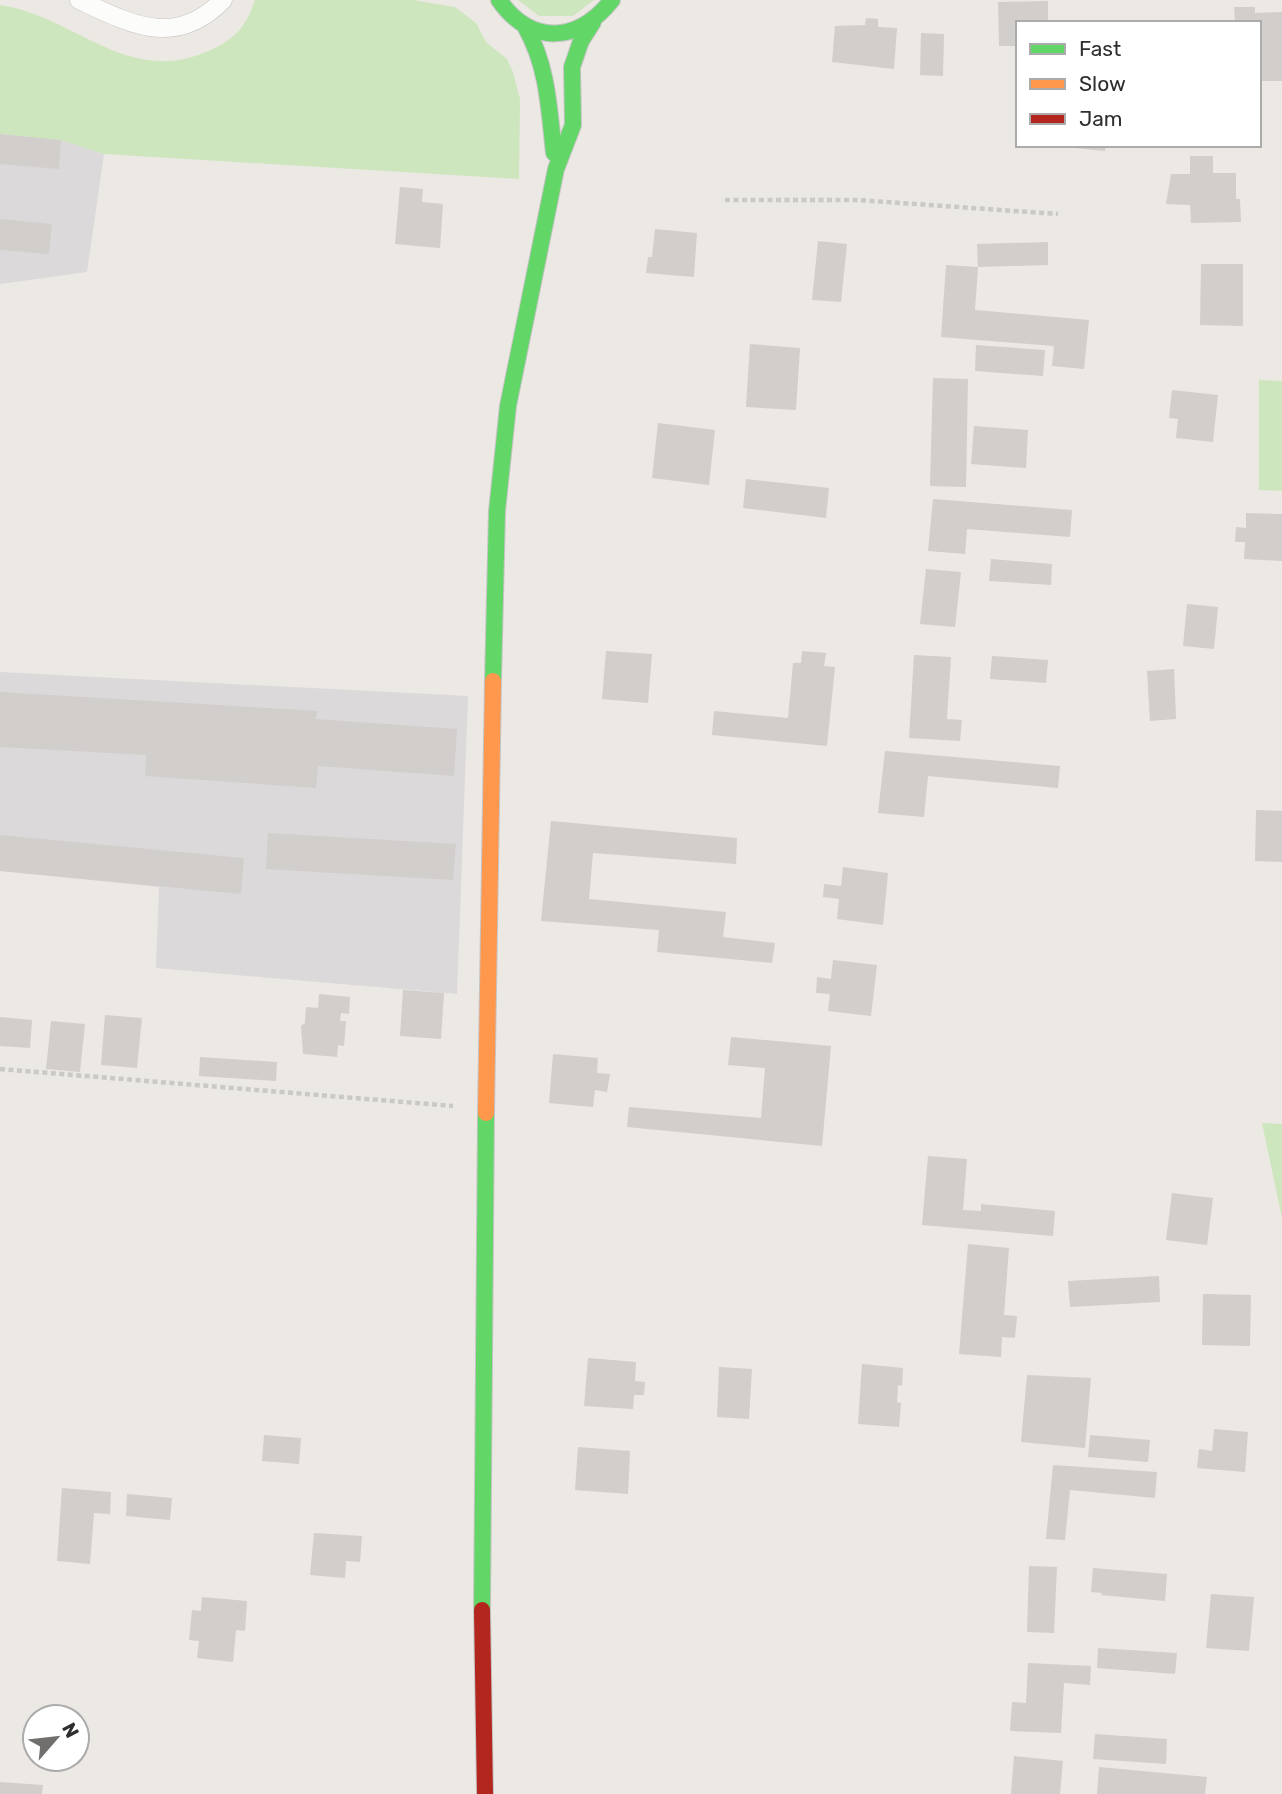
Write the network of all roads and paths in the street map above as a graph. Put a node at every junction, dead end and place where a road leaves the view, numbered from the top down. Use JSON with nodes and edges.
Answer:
{"nodes":[{"id":1,"x":79,"y":0,"type":"edge"},
{"id":2,"x":223,"y":0,"type":"edge"},
{"id":3,"x":498,"y":1,"type":"edge"},
{"id":4,"x":612,"y":3,"type":"edge"},
{"id":5,"x":593,"y":22,"type":"junction"},
{"id":6,"x":526,"y":28,"type":"junction"},
{"id":7,"x":556,"y":169,"type":"junction"},
{"id":8,"x":725,"y":200,"type":"dead end"},
{"id":9,"x":1058,"y":214,"type":"dead end"},
{"id":10,"x":0,"y":1069,"type":"edge"},
{"id":11,"x":485,"y":1109,"type":"junction"},
{"id":12,"x":485,"y":1794,"type":"edge"}],
"edges":[{"from":1,"to":2,"type":"lane"},
{"from":3,"to":6,"type":"street"},
{"from":4,"to":5,"type":"street"},
{"from":5,"to":6,"type":"street"},
{"from":5,"to":7,"type":"street"},
{"from":6,"to":7,"type":"street"},
{"from":7,"to":11,"type":"street"},
{"from":8,"to":9,"type":"path"},
{"from":10,"to":11,"type":"path"},
{"from":11,"to":12,"type":"street"}]}
